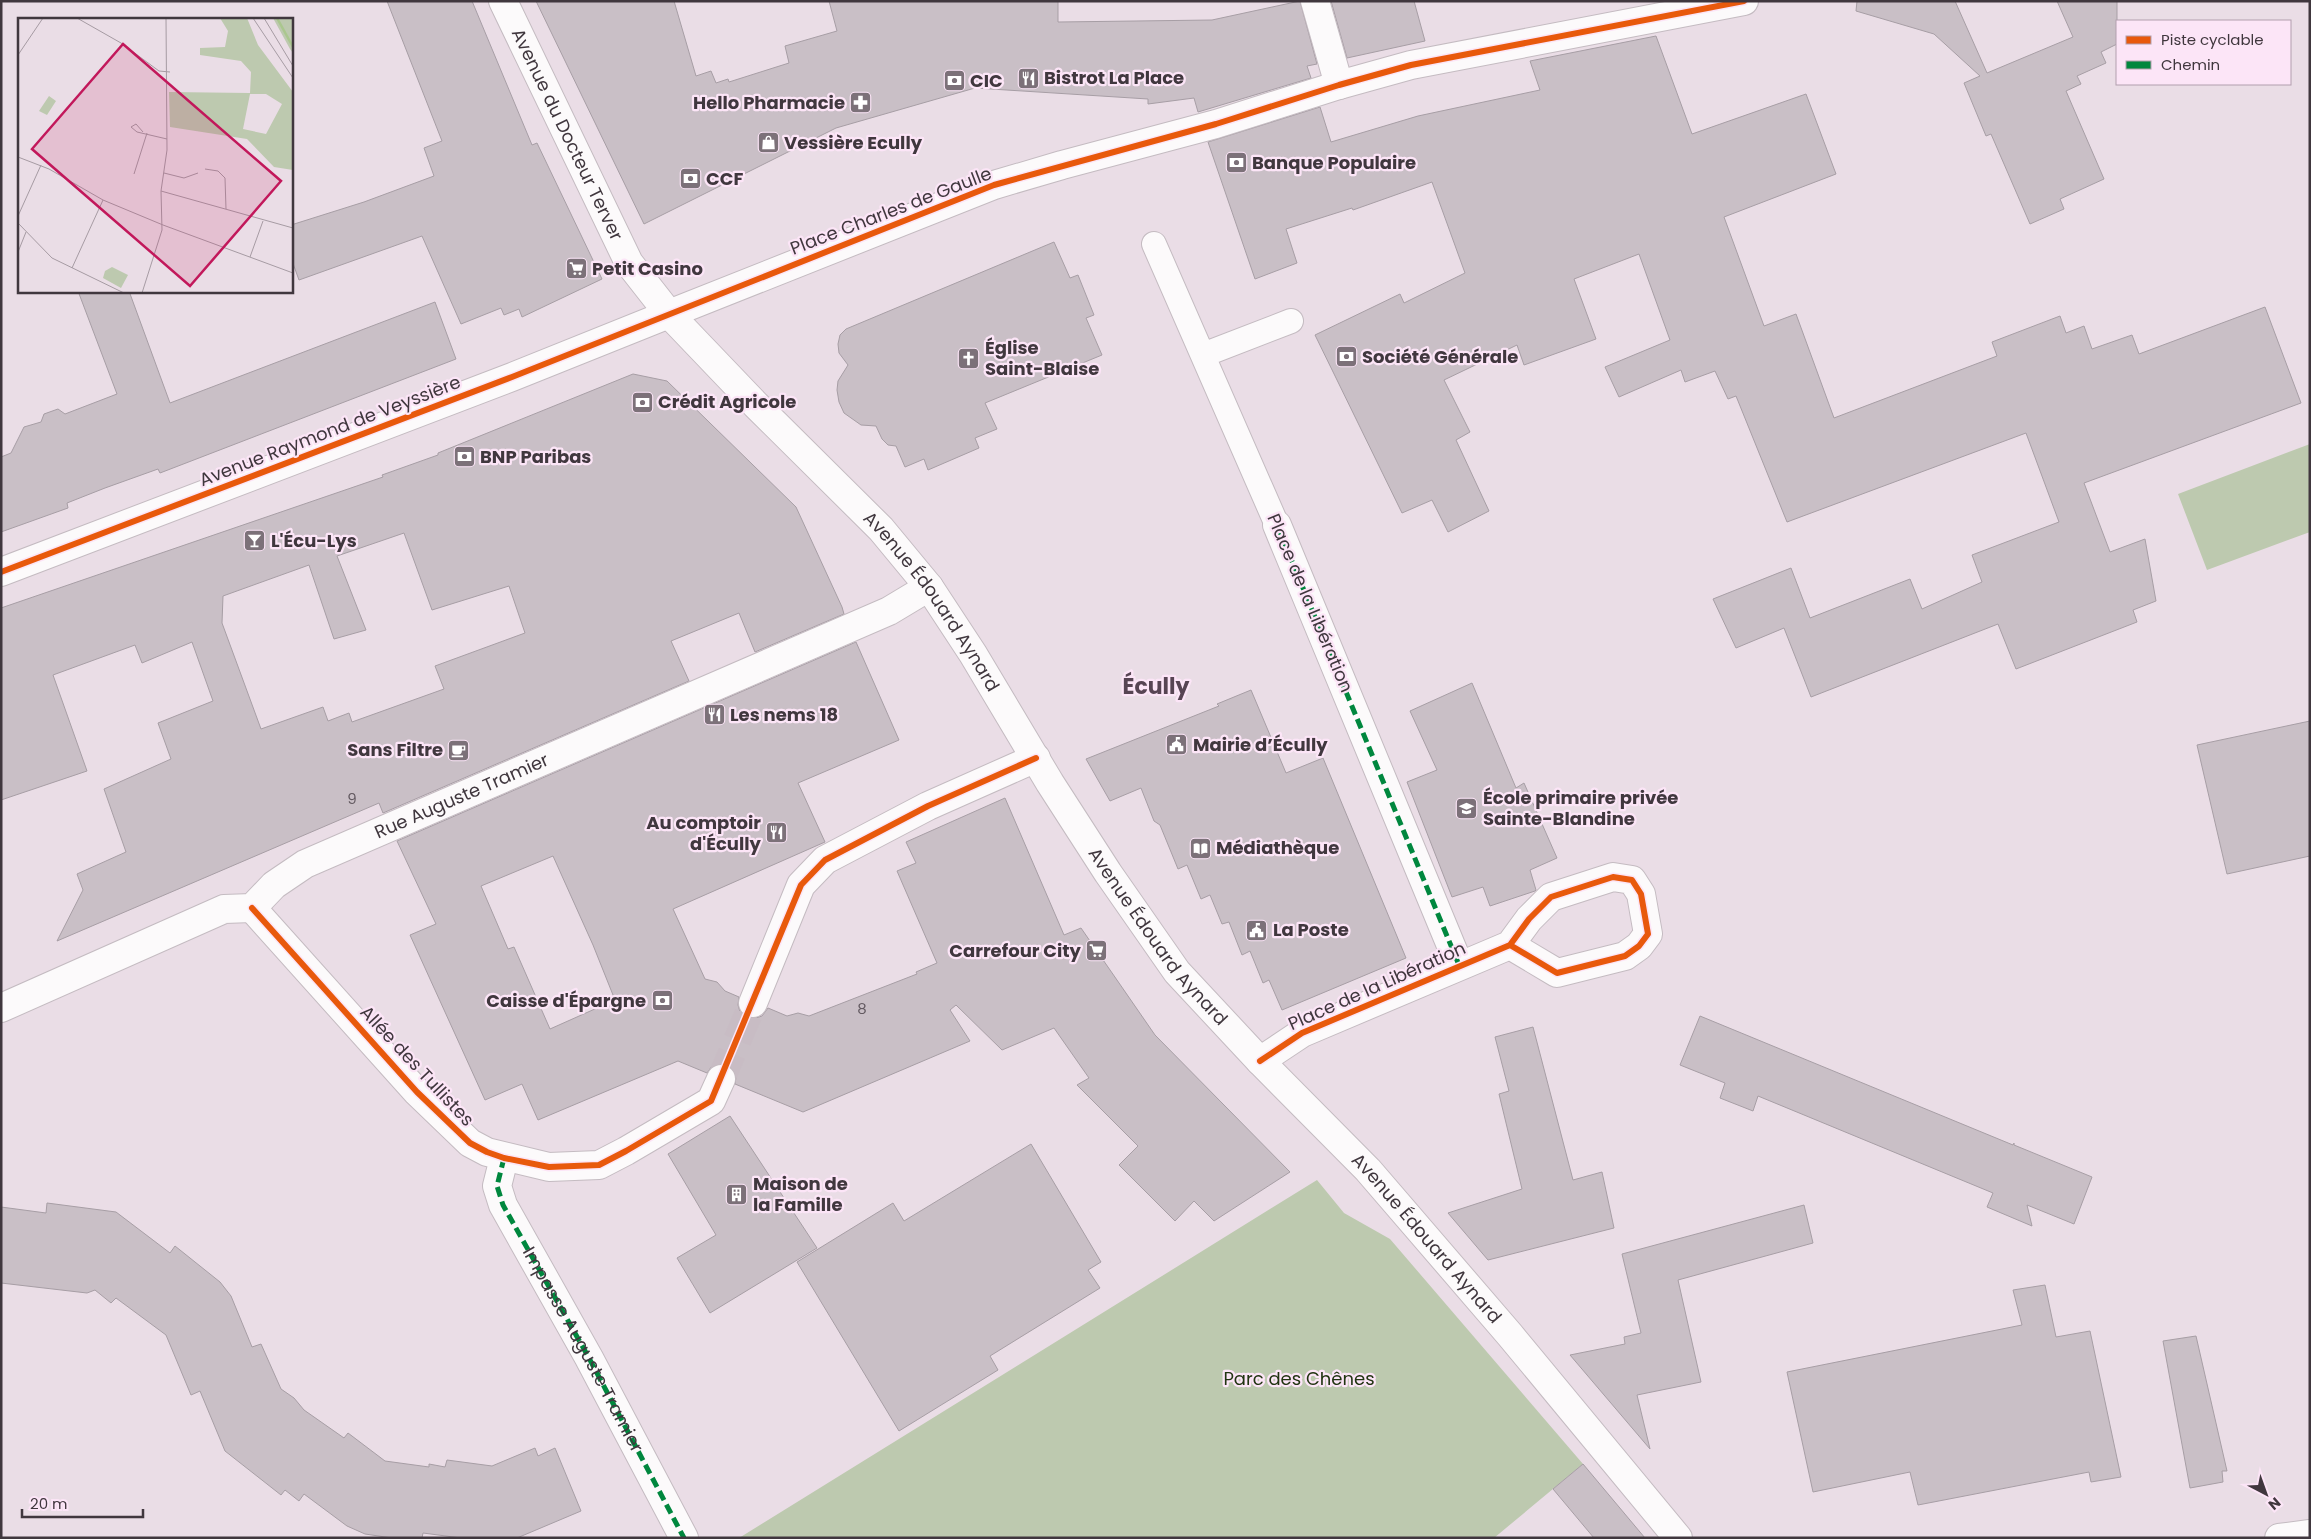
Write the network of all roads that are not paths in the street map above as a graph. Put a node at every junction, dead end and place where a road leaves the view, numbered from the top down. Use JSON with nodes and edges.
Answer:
{"nodes":[{"id":1,"x":503,"y":1,"type":"edge"},
{"id":2,"x":1315,"y":1,"type":"edge"},
{"id":3,"x":1744,"y":1,"type":"edge"},
{"id":4,"x":1339,"y":85,"type":"junction"},
{"id":5,"x":1154,"y":244,"type":"dead end"},
{"id":6,"x":669,"y":314,"type":"junction"},
{"id":7,"x":1291,"y":321,"type":"dead end"},
{"id":8,"x":1204,"y":355,"type":"junction"},
{"id":9,"x":1277,"y":525,"type":"joint"},
{"id":10,"x":1,"y":572,"type":"edge"},
{"id":11,"x":929,"y":587,"type":"junction"},
{"id":12,"x":1036,"y":758,"type":"junction"},
{"id":13,"x":252,"y":908,"type":"junction"},
{"id":14,"x":1510,"y":944,"type":"junction"},
{"id":15,"x":1460,"y":965,"type":"junction"},
{"id":16,"x":753,"y":1003,"type":"tunnel mouth"},
{"id":17,"x":1,"y":1008,"type":"edge"},
{"id":18,"x":1260,"y":1061,"type":"junction"},
{"id":19,"x":720,"y":1080,"type":"tunnel mouth"},
{"id":20,"x":496,"y":1155,"type":"junction"},
{"id":21,"x":2310,"y":1534,"type":"edge"},
{"id":22,"x":684,"y":1538,"type":"edge"},
{"id":23,"x":1678,"y":1538,"type":"edge"},
{"id":24,"x":2280,"y":1538,"type":"edge"}],
"edges":[{"from":1,"to":6,"type":"street","name":"Avenue du Docteur Terver"},
{"from":2,"to":4,"type":"street"},
{"from":3,"to":4,"type":"street","name":"Place Charles de Gaulle"},
{"from":4,"to":6,"type":"street","name":"Place Charles de Gaulle"},
{"from":5,"to":8,"type":"lane","name":"Place de la Libération"},
{"from":6,"to":10,"type":"street","name":"Avenue Raymond de Veyssière"},
{"from":6,"to":11,"type":"street","name":"Avenue Édouard Aynard"},
{"from":7,"to":8,"type":"lane"},
{"from":8,"to":9,"type":"lane","name":"Place de la Libération"},
{"from":9,"to":15,"type":"street","name":"Place de la Libération"},
{"from":11,"to":12,"type":"street","name":"Avenue Édouard Aynard"},
{"from":11,"to":13,"type":"street","name":"Rue Auguste Tramier"},
{"from":12,"to":16,"type":"street"},
{"from":12,"to":18,"type":"street","name":"Avenue Édouard Aynard"},
{"from":13,"to":17,"type":"street"},
{"from":13,"to":20,"type":"street","name":"Allée des Tullistes"},
{"from":14,"to":14,"type":"street","name":"Place de la Libération"},
{"from":14,"to":15,"type":"street","name":"Place de la Libération"},
{"from":15,"to":18,"type":"street","name":"Place de la Libération"},
{"from":18,"to":23,"type":"street","name":"Avenue Édouard Aynard"},
{"from":19,"to":20,"type":"street","name":"Allée des Tullistes"},
{"from":20,"to":22,"type":"street","name":"Impasse Auguste Tramier"},
{"from":21,"to":24,"type":"street"}]}
